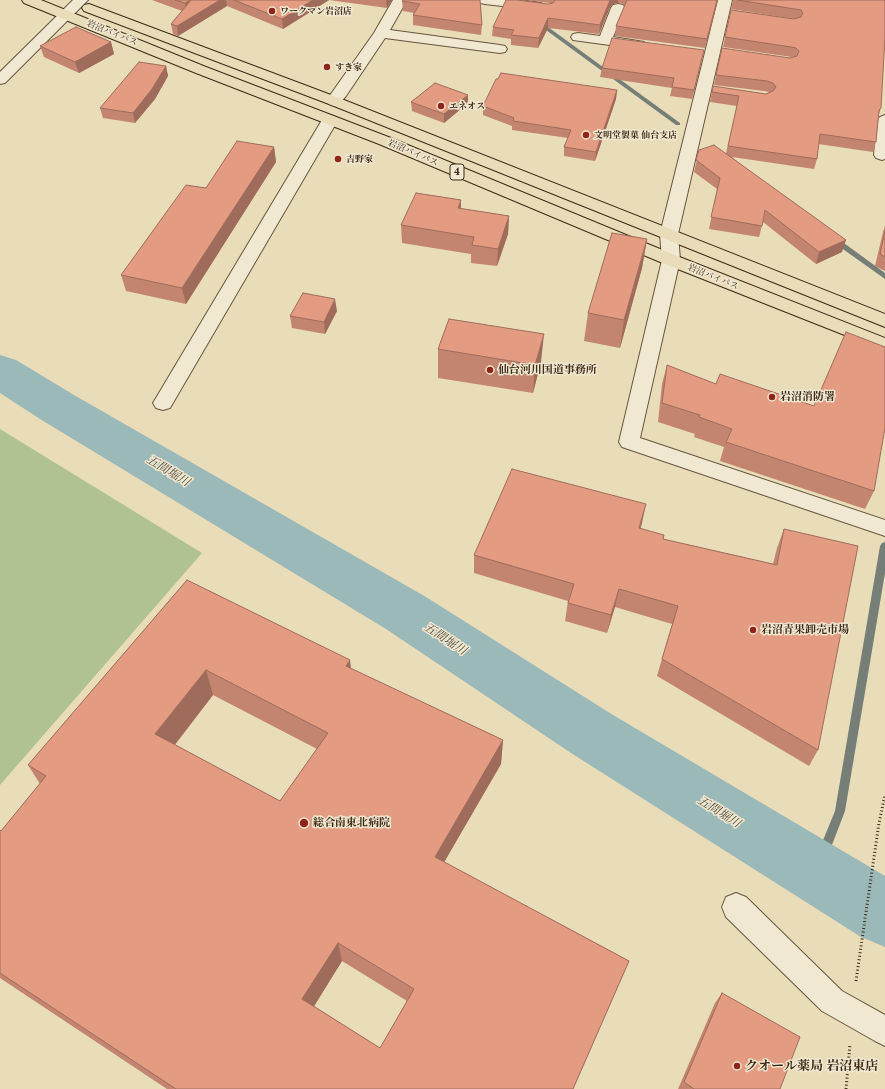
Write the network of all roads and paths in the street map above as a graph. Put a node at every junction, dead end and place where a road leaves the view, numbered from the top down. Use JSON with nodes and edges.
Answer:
{"nodes":[{"id":1,"x":29,"y":0,"type":"edge"},
{"id":2,"x":400,"y":0,"type":"edge"},
{"id":3,"x":485,"y":0,"type":"edge"},
{"id":4,"x":613,"y":3,"type":"edge"},
{"id":5,"x":73,"y":5,"type":"edge"},
{"id":6,"x":724,"y":7,"type":"edge"},
{"id":7,"x":547,"y":8,"type":"edge"},
{"id":8,"x":738,"y":15,"type":"edge"},
{"id":9,"x":381,"y":33,"type":"junction"},
{"id":10,"x":578,"y":37,"type":"dead end"},
{"id":11,"x":606,"y":40,"type":"junction"},
{"id":12,"x":651,"y":47,"type":"edge"},
{"id":13,"x":500,"y":49,"type":"dead end"},
{"id":14,"x":0,"y":80,"type":"edge"},
{"id":15,"x":334,"y":101,"type":"junction"},
{"id":16,"x":330,"y":120,"type":"junction"},
{"id":17,"x":885,"y":120,"type":"edge"},
{"id":18,"x":882,"y":154,"type":"dead end"},
{"id":19,"x":669,"y":234,"type":"junction"},
{"id":20,"x":671,"y":260,"type":"junction"},
{"id":21,"x":885,"y":321,"type":"edge"},
{"id":22,"x":885,"y":345,"type":"edge"},
{"id":23,"x":163,"y":403,"type":"dead end"},
{"id":24,"x":876,"y":525,"type":"edge"},
{"id":25,"x":885,"y":795,"type":"edge"},
{"id":26,"x":736,"y":907,"type":"dead end"},
{"id":27,"x":856,"y":976,"type":"dead end"},
{"id":28,"x":885,"y":1031,"type":"edge"}],
"edges":[{"from":1,"to":5,"type":"highway","name":"岩沼バイパス","number":"4"},
{"from":2,"to":9,"type":"street"},
{"from":3,"to":7,"type":"street"},
{"from":4,"to":11,"type":"street"},
{"from":5,"to":14,"type":"street"},
{"from":5,"to":15,"type":"highway","name":"岩沼バイパス","number":"4"},
{"from":5,"to":16,"type":"highway","name":"岩沼バイパス","number":"4"},
{"from":6,"to":8,"type":"street"},
{"from":6,"to":19,"type":"street"},
{"from":9,"to":13,"type":"street"},
{"from":9,"to":15,"type":"street"},
{"from":10,"to":11,"type":"street"},
{"from":11,"to":12,"type":"street"},
{"from":15,"to":19,"type":"highway","name":"岩沼バイパス","number":"4"},
{"from":16,"to":20,"type":"highway","name":"岩沼バイパス","number":"4"},
{"from":16,"to":23,"type":"street"},
{"from":17,"to":18,"type":"street"},
{"from":19,"to":20,"type":"street"},
{"from":19,"to":21,"type":"highway","name":"岩沼バイパス","number":"4"},
{"from":20,"to":22,"type":"highway","name":"岩沼バイパス","number":"4"},
{"from":20,"to":24,"type":"street"},
{"from":25,"to":27,"type":"path"},
{"from":26,"to":28,"type":"street"}]}
